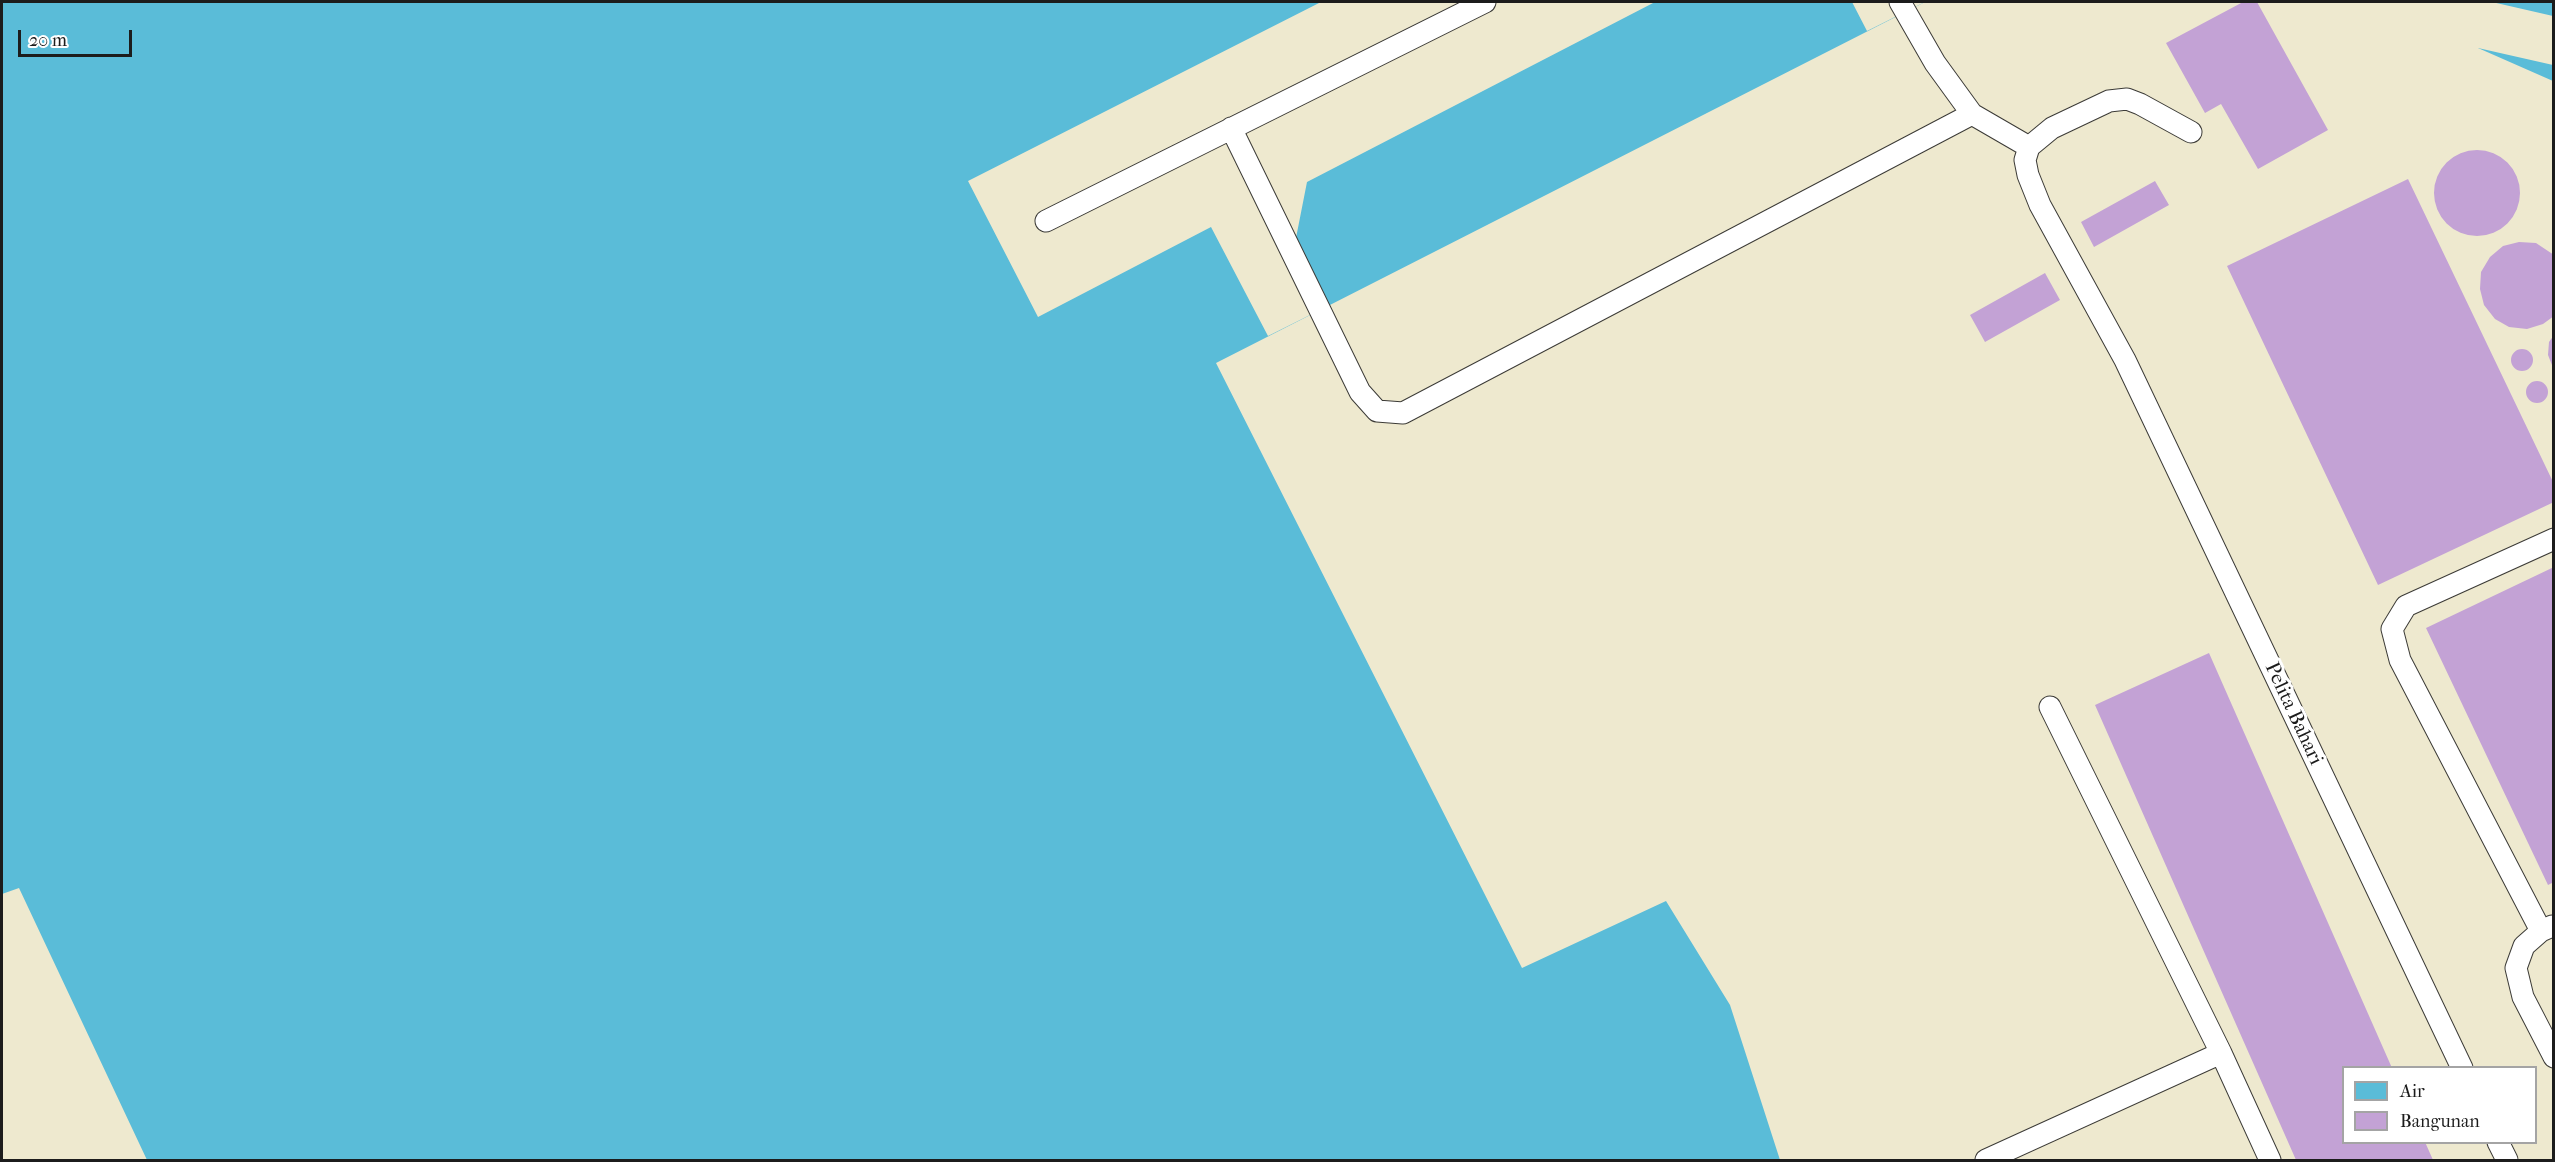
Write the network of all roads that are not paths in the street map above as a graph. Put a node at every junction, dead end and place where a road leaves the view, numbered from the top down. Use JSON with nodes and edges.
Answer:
{"nodes":[{"id":1,"x":1485,"y":2,"type":"edge"},
{"id":2,"x":1900,"y":2,"type":"edge"},
{"id":3,"x":1972,"y":114,"type":"junction"},
{"id":4,"x":1232,"y":128,"type":"junction"},
{"id":5,"x":2191,"y":132,"type":"dead end"},
{"id":6,"x":2029,"y":147,"type":"junction"},
{"id":7,"x":1046,"y":221,"type":"dead end"},
{"id":8,"x":2553,"y":539,"type":"edge"},
{"id":9,"x":2050,"y":707,"type":"dead end"},
{"id":10,"x":2547,"y":928,"type":"edge"},
{"id":11,"x":2221,"y":1053,"type":"junction"},
{"id":12,"x":2553,"y":1057,"type":"edge"},
{"id":13,"x":2461,"y":1066,"type":"edge"},
{"id":14,"x":2498,"y":1144,"type":"edge"},
{"id":15,"x":1986,"y":1161,"type":"edge"},
{"id":16,"x":2270,"y":1161,"type":"edge"},
{"id":17,"x":2507,"y":1161,"type":"edge"}],
"edges":[{"from":1,"to":4,"type":"lane"},
{"from":2,"to":3,"type":"lane"},
{"from":3,"to":4,"type":"lane"},
{"from":3,"to":6,"type":"lane"},
{"from":4,"to":7,"type":"lane"},
{"from":5,"to":6,"type":"lane"},
{"from":6,"to":13,"type":"lane","name":"Pelita Bahari"},
{"from":8,"to":10,"type":"lane"},
{"from":9,"to":11,"type":"lane"},
{"from":10,"to":12,"type":"lane"},
{"from":11,"to":15,"type":"lane"},
{"from":11,"to":16,"type":"lane"},
{"from":14,"to":17,"type":"lane"}]}
